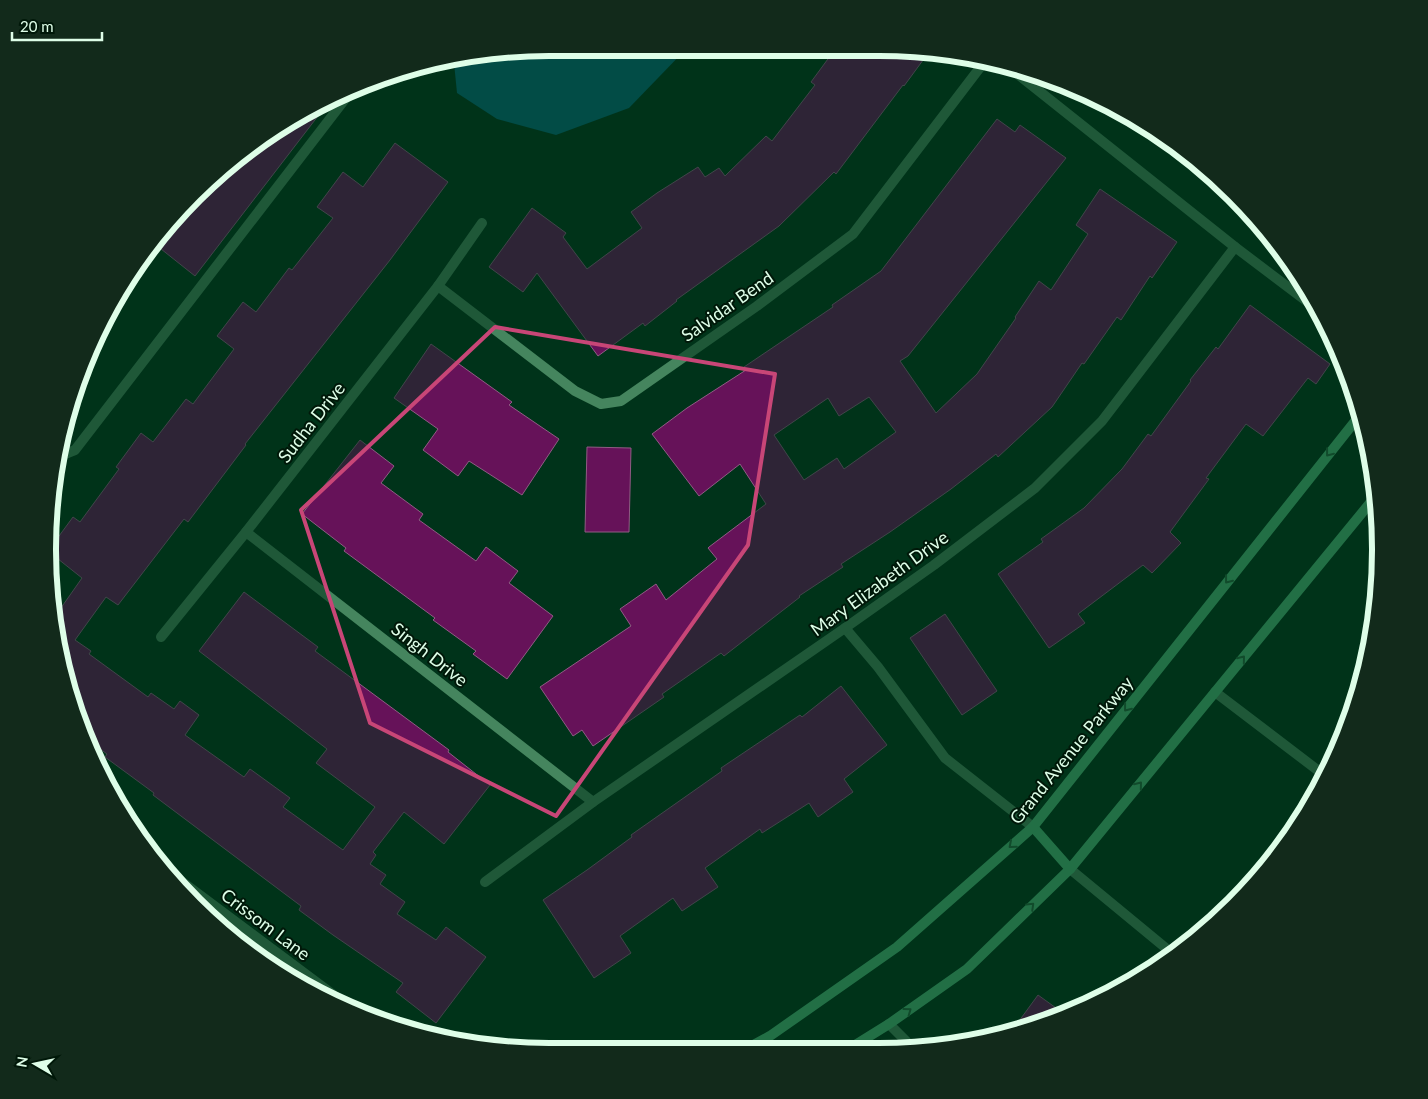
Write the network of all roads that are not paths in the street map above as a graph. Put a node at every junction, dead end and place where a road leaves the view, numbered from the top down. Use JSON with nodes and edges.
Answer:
{"nodes":[{"id":1,"x":980,"y":67,"type":"edge"},
{"id":2,"x":1022,"y":78,"type":"edge"},
{"id":3,"x":343,"y":102,"type":"edge"},
{"id":4,"x":482,"y":223,"type":"dead end"},
{"id":5,"x":1235,"y":247,"type":"junction"},
{"id":6,"x":438,"y":286,"type":"junction"},
{"id":7,"x":1304,"y":300,"type":"edge"},
{"id":8,"x":1355,"y":421,"type":"edge"},
{"id":9,"x":66,"y":454,"type":"edge"},
{"id":10,"x":1370,"y":503,"type":"edge"},
{"id":11,"x":246,"y":532,"type":"junction"},
{"id":12,"x":845,"y":628,"type":"junction"},
{"id":13,"x":161,"y":638,"type":"dead end"},
{"id":14,"x":1215,"y":692,"type":"junction"},
{"id":15,"x":1319,"y":771,"type":"edge"},
{"id":16,"x":594,"y":802,"type":"junction"},
{"id":17,"x":1032,"y":827,"type":"junction"},
{"id":18,"x":1070,"y":869,"type":"junction"},
{"id":19,"x":485,"y":882,"type":"dead end"},
{"id":20,"x":200,"y":897,"type":"edge"},
{"id":21,"x":1167,"y":949,"type":"edge"},
{"id":22,"x":328,"y":990,"type":"edge"},
{"id":23,"x":890,"y":1024,"type":"junction"},
{"id":24,"x":907,"y":1042,"type":"edge"},
{"id":25,"x":757,"y":1043,"type":"edge"},
{"id":26,"x":859,"y":1043,"type":"edge"}],
"edges":[{"from":1,"to":6,"type":"street","name":"Salvidar Bend"},
{"from":2,"to":5,"type":"street"},
{"from":3,"to":9,"type":"street"},
{"from":4,"to":6,"type":"street","name":"Sudha Drive"},
{"from":5,"to":7,"type":"street"},
{"from":5,"to":12,"type":"street","name":"Mary Elizabeth Drive"},
{"from":6,"to":11,"type":"street","name":"Sudha Drive"},
{"from":8,"to":17,"type":"street","name":"Grand Avenue Parkway","one_way":true},
{"from":14,"to":10,"type":"street","one_way":true},
{"from":11,"to":13,"type":"street","name":"Sudha Drive"},
{"from":11,"to":16,"type":"street","name":"Singh Drive"},
{"from":12,"to":16,"type":"street","name":"Mary Elizabeth Drive"},
{"from":12,"to":17,"type":"street"},
{"from":14,"to":15,"type":"street"},
{"from":18,"to":14,"type":"street","one_way":true},
{"from":16,"to":19,"type":"street","name":"Mary Elizabeth Drive"},
{"from":17,"to":18,"type":"street"},
{"from":17,"to":25,"type":"street","name":"Grand Avenue Parkway","one_way":true},
{"from":18,"to":21,"type":"street"},
{"from":23,"to":18,"type":"street","one_way":true},
{"from":20,"to":22,"type":"street","name":"Crissom Lane"},
{"from":23,"to":24,"type":"street"},
{"from":23,"to":26,"type":"street"}]}
